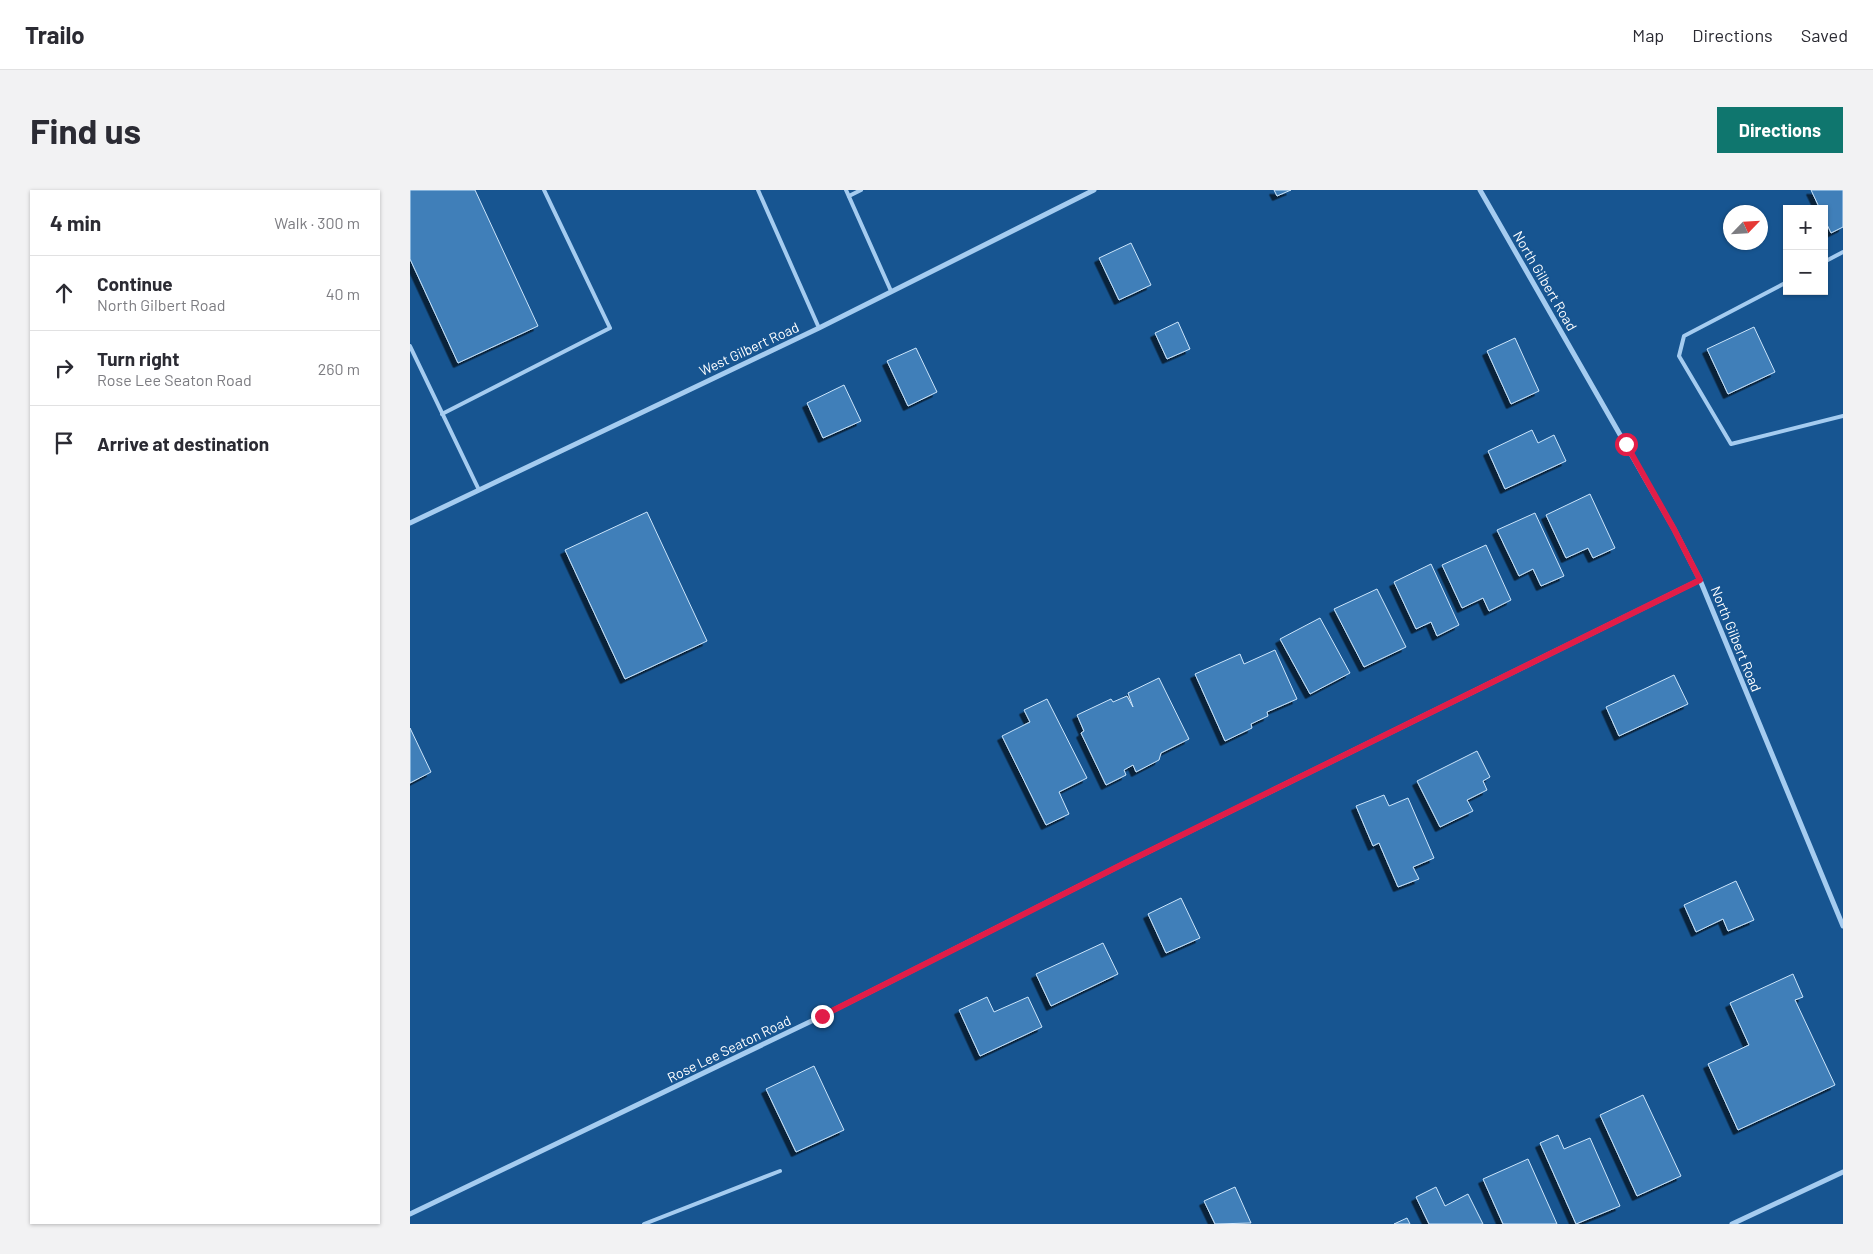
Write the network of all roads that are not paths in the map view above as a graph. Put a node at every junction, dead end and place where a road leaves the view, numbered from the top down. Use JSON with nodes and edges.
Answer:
{"nodes":[{"id":1,"x":544,"y":190,"type":"edge"},
{"id":2,"x":758,"y":190,"type":"edge"},
{"id":3,"x":846,"y":190,"type":"edge"},
{"id":4,"x":862,"y":190,"type":"edge"},
{"id":5,"x":1094,"y":190,"type":"edge"},
{"id":6,"x":1480,"y":190,"type":"edge"},
{"id":7,"x":848,"y":196,"type":"junction"},
{"id":8,"x":1843,"y":252,"type":"edge"},
{"id":9,"x":1828,"y":260,"type":"edge"},
{"id":10,"x":1783,"y":284,"type":"edge"},
{"id":11,"x":891,"y":291,"type":"junction"},
{"id":12,"x":820,"y":328,"type":"junction"},
{"id":13,"x":410,"y":346,"type":"edge"},
{"id":14,"x":442,"y":414,"type":"junction"},
{"id":15,"x":1843,"y":416,"type":"edge"},
{"id":16,"x":479,"y":490,"type":"junction"},
{"id":17,"x":410,"y":523,"type":"edge"},
{"id":18,"x":1700,"y":580,"type":"junction"},
{"id":19,"x":1843,"y":926,"type":"edge"},
{"id":20,"x":780,"y":1171,"type":"dead end"},
{"id":21,"x":1843,"y":1172,"type":"edge"},
{"id":22,"x":410,"y":1214,"type":"edge"},
{"id":23,"x":644,"y":1224,"type":"edge"},
{"id":24,"x":1732,"y":1224,"type":"edge"}],
"edges":[{"from":1,"to":14,"type":"lane"},
{"from":2,"to":12,"type":"lane"},
{"from":3,"to":7,"type":"lane"},
{"from":4,"to":7,"type":"lane"},
{"from":5,"to":11,"type":"street","name":"West Gilbert Road"},
{"from":6,"to":18,"type":"street","name":"North Gilbert Road"},
{"from":7,"to":11,"type":"lane"},
{"from":8,"to":9,"type":"lane"},
{"from":10,"to":15,"type":"lane"},
{"from":11,"to":12,"type":"street","name":"West Gilbert Road"},
{"from":12,"to":16,"type":"street","name":"West Gilbert Road"},
{"from":13,"to":14,"type":"lane"},
{"from":14,"to":16,"type":"lane"},
{"from":16,"to":17,"type":"street","name":"West Gilbert Road"},
{"from":18,"to":19,"type":"street","name":"North Gilbert Road"},
{"from":18,"to":22,"type":"street","name":"Rose Lee Seaton Road"},
{"from":20,"to":23,"type":"lane"},
{"from":21,"to":24,"type":"street"}]}
